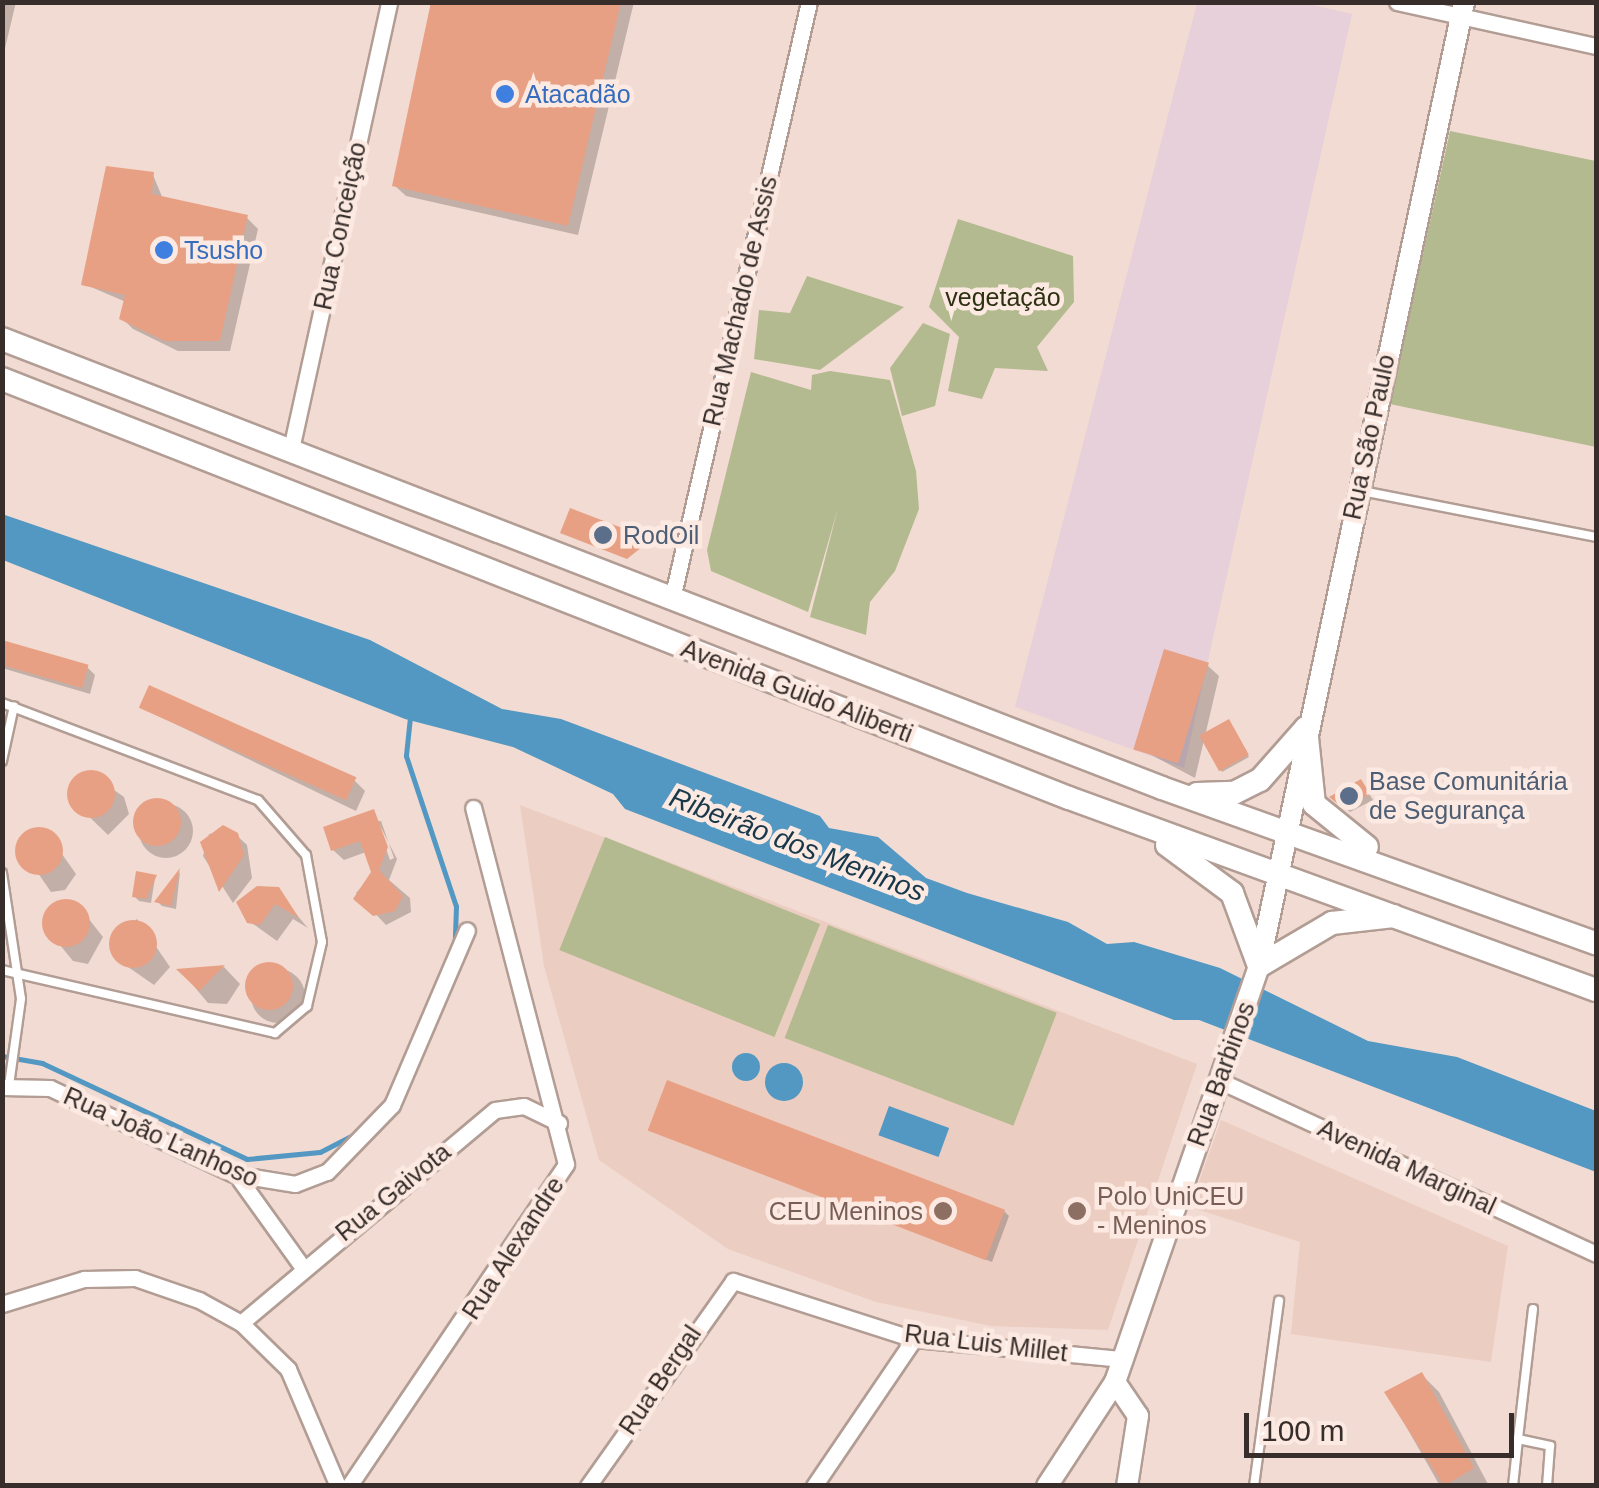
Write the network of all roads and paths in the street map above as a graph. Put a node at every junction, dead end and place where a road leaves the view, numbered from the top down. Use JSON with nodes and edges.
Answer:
{"nodes":[{"id":1,"x":389,"y":2,"type":"edge"},
{"id":2,"x":809,"y":2,"type":"edge"},
{"id":3,"x":1396,"y":2,"type":"edge"},
{"id":4,"x":1462,"y":11,"type":"edge"},
{"id":5,"x":1596,"y":46,"type":"edge"},
{"id":6,"x":2,"y":339,"type":"edge"},
{"id":7,"x":2,"y":379,"type":"edge"},
{"id":8,"x":290,"y":449,"type":"junction"},
{"id":9,"x":1358,"y":490,"type":"junction"},
{"id":10,"x":1596,"y":537,"type":"edge"},
{"id":11,"x":672,"y":599,"type":"junction"},
{"id":12,"x":931,"y":700,"type":"junction"},
{"id":13,"x":2,"y":703,"type":"edge"},
{"id":14,"x":14,"y":706,"type":"junction"},
{"id":15,"x":1306,"y":728,"type":"junction"},
{"id":16,"x":901,"y":732,"type":"junction"},
{"id":17,"x":2,"y":761,"type":"edge"},
{"id":18,"x":1162,"y":788,"type":"junction"},
{"id":19,"x":1069,"y":798,"type":"junction"},
{"id":20,"x":473,"y":808,"type":"dead end"},
{"id":21,"x":1289,"y":833,"type":"junction"},
{"id":22,"x":2,"y":872,"type":"edge"},
{"id":23,"x":1281,"y":873,"type":"junction"},
{"id":24,"x":1425,"y":876,"type":"junction"},
{"id":25,"x":1489,"y":902,"type":"junction"},
{"id":26,"x":1403,"y":916,"type":"junction"},
{"id":27,"x":466,"y":930,"type":"dead end"},
{"id":28,"x":1473,"y":942,"type":"junction"},
{"id":29,"x":1596,"y":943,"type":"edge"},
{"id":30,"x":2,"y":970,"type":"edge"},
{"id":31,"x":1258,"y":971,"type":"junction"},
{"id":32,"x":20,"y":972,"type":"junction"},
{"id":33,"x":1596,"y":990,"type":"edge"},
{"id":34,"x":1218,"y":1080,"type":"junction"},
{"id":35,"x":6,"y":1086,"type":"edge"},
{"id":36,"x":559,"y":1123,"type":"junction"},
{"id":37,"x":234,"y":1174,"type":"junction"},
{"id":38,"x":1596,"y":1254,"type":"edge"},
{"id":39,"x":301,"y":1266,"type":"junction"},
{"id":40,"x":737,"y":1280,"type":"joint"},
{"id":41,"x":1279,"y":1301,"type":"dead end"},
{"id":42,"x":2,"y":1304,"type":"edge"},
{"id":43,"x":1533,"y":1310,"type":"dead end"},
{"id":44,"x":241,"y":1323,"type":"junction"},
{"id":45,"x":914,"y":1339,"type":"junction"},
{"id":46,"x":1123,"y":1359,"type":"junction"},
{"id":47,"x":1115,"y":1382,"type":"junction"},
{"id":48,"x":1518,"y":1439,"type":"junction"},
{"id":49,"x":338,"y":1486,"type":"edge"},
{"id":50,"x":349,"y":1486,"type":"edge"},
{"id":51,"x":588,"y":1486,"type":"edge"},
{"id":52,"x":814,"y":1486,"type":"edge"},
{"id":53,"x":1048,"y":1486,"type":"edge"},
{"id":54,"x":1127,"y":1486,"type":"edge"},
{"id":55,"x":1254,"y":1486,"type":"edge"},
{"id":56,"x":1513,"y":1486,"type":"edge"},
{"id":57,"x":1547,"y":1486,"type":"edge"}],
"edges":[{"from":1,"to":8,"type":"street","name":"Rua Conceição"},
{"from":2,"to":11,"type":"street","name":"Rua Machado de Assis"},
{"from":3,"to":4,"type":"street"},
{"from":4,"to":5,"type":"street"},
{"from":4,"to":9,"type":"street","name":"Rua São Paulo"},
{"from":6,"to":8,"type":"main road","name":"Avenida Guido Aliberti"},
{"from":7,"to":16,"type":"main road","name":"Avenida Guido Aliberti"},
{"from":8,"to":11,"type":"main road","name":"Avenida Guido Aliberti"},
{"from":9,"to":10,"type":"lane"},
{"from":9,"to":15,"type":"street","name":"Rua São Paulo"},
{"from":11,"to":12,"type":"main road","name":"Avenida Guido Aliberti"},
{"from":12,"to":16,"type":"main road"},
{"from":12,"to":18,"type":"main road","name":"Avenida Guido Aliberti"},
{"from":13,"to":14,"type":"lane"},
{"from":14,"to":17,"type":"lane"},
{"from":14,"to":32,"type":"lane"},
{"from":15,"to":18,"type":"main road"},
{"from":15,"to":21,"type":"street","name":"Rua São Paulo"},
{"from":15,"to":24,"type":"main road"},
{"from":16,"to":19,"type":"main road","name":"Avenida Guido Aliberti"},
{"from":18,"to":21,"type":"main road","name":"Avenida Guido Aliberti"},
{"from":19,"to":23,"type":"main road","name":"Avenida Guido Aliberti"},
{"from":19,"to":31,"type":"main road"},
{"from":20,"to":36,"type":"street","name":"Rua Alexandre"},
{"from":21,"to":23,"type":"street","name":"Rua São Paulo"},
{"from":21,"to":24,"type":"main road","name":"Avenida Guido Aliberti"},
{"from":22,"to":32,"type":"lane","name":"Rua João Lanhoso"},
{"from":23,"to":26,"type":"main road","name":"Avenida Guido Aliberti"},
{"from":23,"to":31,"type":"street","name":"Rua Barbinos"},
{"from":24,"to":25,"type":"main road","name":"Avenida Guido Aliberti"},
{"from":25,"to":28,"type":"main road"},
{"from":25,"to":29,"type":"main road","name":"Avenida Guido Aliberti"},
{"from":26,"to":28,"type":"main road","name":"Avenida Guido Aliberti"},
{"from":26,"to":31,"type":"main road"},
{"from":27,"to":37,"type":"street","name":"Rua João Lanhoso"},
{"from":28,"to":33,"type":"main road","name":"Avenida Guido Aliberti"},
{"from":30,"to":32,"type":"lane"},
{"from":31,"to":34,"type":"street","name":"Rua Barbinos"},
{"from":32,"to":35,"type":"lane","name":"Rua João Lanhoso"},
{"from":34,"to":38,"type":"street","name":"Avenida Marginal"},
{"from":34,"to":46,"type":"street","name":"Rua Barbinos"},
{"from":35,"to":37,"type":"street","name":"Rua João Lanhoso"},
{"from":36,"to":39,"type":"street","name":"Rua Gaivota"},
{"from":36,"to":50,"type":"street","name":"Rua Alexandre"},
{"from":37,"to":39,"type":"street"},
{"from":39,"to":44,"type":"street","name":"Rua Gaivota"},
{"from":40,"to":45,"type":"street","name":"Rua Luis Millet"},
{"from":40,"to":51,"type":"street","name":"Rua Bergal"},
{"from":41,"to":55,"type":"lane"},
{"from":42,"to":44,"type":"street"},
{"from":43,"to":48,"type":"lane"},
{"from":44,"to":49,"type":"street"},
{"from":45,"to":46,"type":"street","name":"Rua Luis Millet"},
{"from":45,"to":52,"type":"street"},
{"from":46,"to":47,"type":"street","name":"Rua Barbinos"},
{"from":47,"to":53,"type":"street","name":"Rua Barbinos"},
{"from":47,"to":54,"type":"street"},
{"from":48,"to":56,"type":"lane"},
{"from":48,"to":57,"type":"lane"}]}
